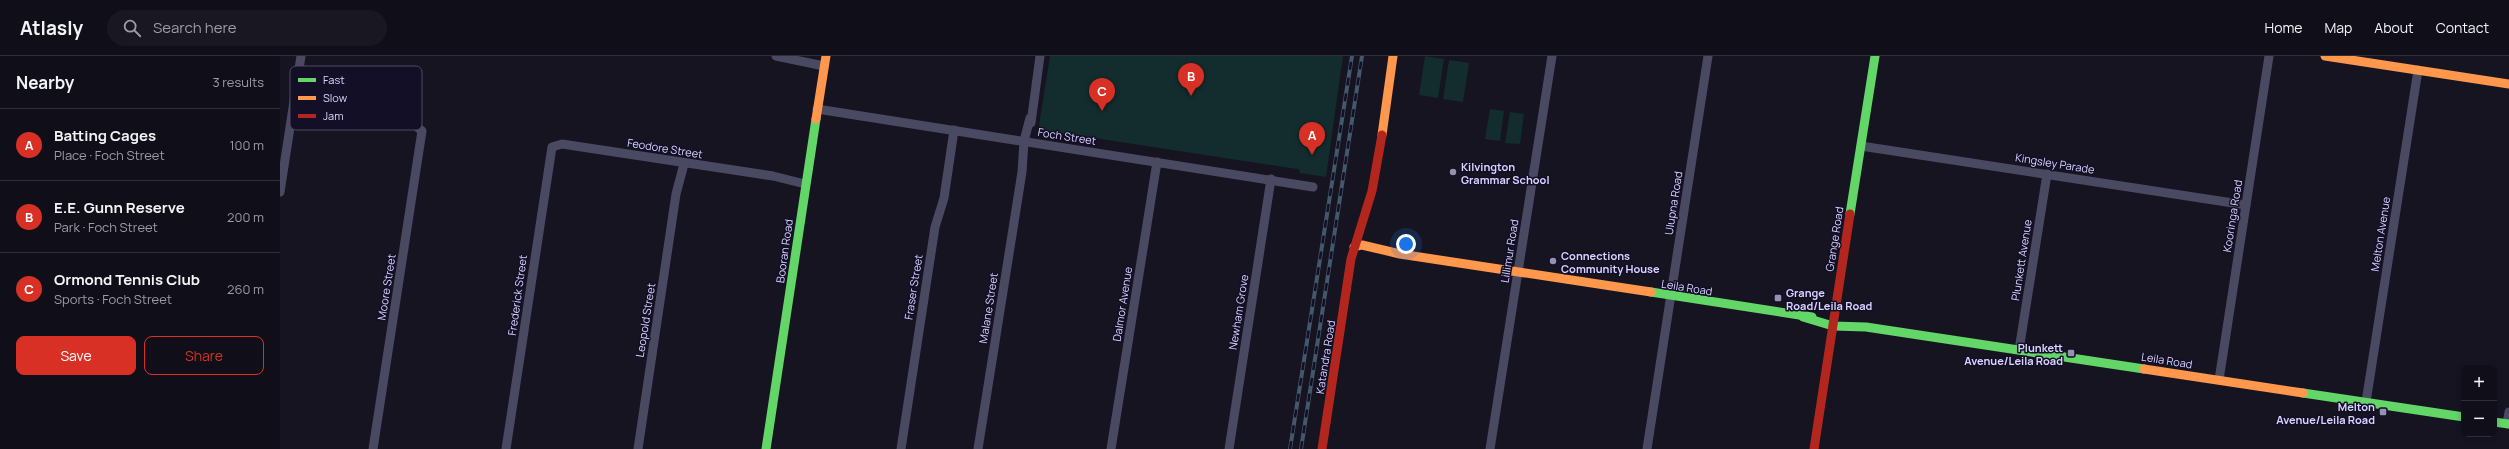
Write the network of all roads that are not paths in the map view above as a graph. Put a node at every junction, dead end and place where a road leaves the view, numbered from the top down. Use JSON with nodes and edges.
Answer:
{"nodes":[{"id":1,"x":301,"y":56,"type":"edge"},
{"id":2,"x":779,"y":56,"type":"edge"},
{"id":3,"x":1040,"y":56,"type":"edge"},
{"id":4,"x":1393,"y":56,"type":"edge"},
{"id":5,"x":1552,"y":56,"type":"edge"},
{"id":6,"x":1708,"y":56,"type":"edge"},
{"id":7,"x":1875,"y":56,"type":"edge"},
{"id":8,"x":2269,"y":56,"type":"edge"},
{"id":9,"x":2325,"y":56,"type":"edge"},
{"id":10,"x":825,"y":61,"type":"edge"},
{"id":11,"x":300,"y":66,"type":"edge"},
{"id":12,"x":2418,"y":70,"type":"junction"},
{"id":13,"x":2509,"y":84,"type":"edge"},
{"id":14,"x":818,"y":109,"type":"junction"},
{"id":15,"x":290,"y":130,"type":"edge"},
{"id":16,"x":421,"y":130,"type":"edge"},
{"id":17,"x":954,"y":130,"type":"junction"},
{"id":18,"x":1026,"y":141,"type":"junction"},
{"id":19,"x":554,"y":146,"type":"joint"},
{"id":20,"x":1861,"y":146,"type":"junction"},
{"id":21,"x":1157,"y":162,"type":"junction"},
{"id":22,"x":681,"y":163,"type":"junction"},
{"id":23,"x":2047,"y":174,"type":"junction"},
{"id":24,"x":1271,"y":179,"type":"junction"},
{"id":25,"x":806,"y":181,"type":"junction"},
{"id":26,"x":1313,"y":187,"type":"dead end"},
{"id":27,"x":280,"y":192,"type":"edge"},
{"id":28,"x":2246,"y":205,"type":"junction"},
{"id":29,"x":1358,"y":248,"type":"junction"},
{"id":30,"x":1518,"y":273,"type":"junction"},
{"id":31,"x":1671,"y":297,"type":"junction"},
{"id":32,"x":1833,"y":322,"type":"junction"},
{"id":33,"x":2019,"y":350,"type":"junction"},
{"id":34,"x":2219,"y":380,"type":"junction"},
{"id":35,"x":2366,"y":402,"type":"junction"},
{"id":36,"x":2509,"y":412,"type":"edge"},
{"id":37,"x":2461,"y":417,"type":"edge"},
{"id":38,"x":2497,"y":422,"type":"edge"},
{"id":39,"x":2508,"y":424,"type":"edge"},
{"id":40,"x":373,"y":449,"type":"edge"},
{"id":41,"x":506,"y":449,"type":"edge"},
{"id":42,"x":638,"y":449,"type":"edge"},
{"id":43,"x":766,"y":449,"type":"edge"},
{"id":44,"x":901,"y":449,"type":"edge"},
{"id":45,"x":978,"y":449,"type":"edge"},
{"id":46,"x":1111,"y":449,"type":"edge"},
{"id":47,"x":1229,"y":449,"type":"edge"},
{"id":48,"x":1322,"y":449,"type":"edge"},
{"id":49,"x":1490,"y":449,"type":"edge"},
{"id":50,"x":1647,"y":449,"type":"edge"},
{"id":51,"x":1814,"y":449,"type":"edge"}],
"edges":[{"from":1,"to":11,"type":"street"},
{"from":2,"to":10,"type":"street"},
{"from":3,"to":18,"type":"street","name":"Malane Street"},
{"from":4,"to":29,"type":"street","name":"Katandra Road"},
{"from":5,"to":30,"type":"street","name":"Lillimur Road"},
{"from":6,"to":31,"type":"street","name":"Ulupna Road"},
{"from":7,"to":20,"type":"street","name":"Grange Road"},
{"from":8,"to":28,"type":"street","name":"Kooringa Road"},
{"from":9,"to":12,"type":"street"},
{"from":10,"to":14,"type":"street","name":"Booran Road"},
{"from":12,"to":13,"type":"street"},
{"from":12,"to":35,"type":"street","name":"Melton Avenue"},
{"from":14,"to":17,"type":"street","name":"Foch Street"},
{"from":14,"to":25,"type":"street","name":"Booran Road"},
{"from":15,"to":27,"type":"street"},
{"from":16,"to":40,"type":"street","name":"Moore Street"},
{"from":17,"to":18,"type":"street","name":"Foch Street"},
{"from":17,"to":44,"type":"street","name":"Fraser Street"},
{"from":18,"to":21,"type":"street","name":"Foch Street"},
{"from":18,"to":45,"type":"street","name":"Malane Street"},
{"from":19,"to":22,"type":"street","name":"Feodore Street"},
{"from":19,"to":41,"type":"street","name":"Frederick Street"},
{"from":20,"to":23,"type":"street","name":"Kingsley Parade"},
{"from":20,"to":32,"type":"street","name":"Grange Road"},
{"from":21,"to":24,"type":"street","name":"Foch Street"},
{"from":21,"to":46,"type":"street","name":"Dalmor Avenue"},
{"from":22,"to":25,"type":"street","name":"Feodore Street"},
{"from":22,"to":42,"type":"street","name":"Leopold Street"},
{"from":23,"to":28,"type":"street","name":"Kingsley Parade"},
{"from":23,"to":33,"type":"street","name":"Plunkett Avenue"},
{"from":24,"to":26,"type":"street","name":"Foch Street"},
{"from":24,"to":47,"type":"street","name":"Newham Grove"},
{"from":25,"to":43,"type":"street","name":"Booran Road"},
{"from":28,"to":34,"type":"street","name":"Kooringa Road"},
{"from":29,"to":30,"type":"street","name":"Leila Road"},
{"from":29,"to":48,"type":"street","name":"Katandra Road"},
{"from":30,"to":31,"type":"street","name":"Leila Road"},
{"from":30,"to":49,"type":"street","name":"Lillimur Road"},
{"from":31,"to":32,"type":"street","name":"Leila Road"},
{"from":31,"to":50,"type":"street","name":"Ulupna Road"},
{"from":32,"to":33,"type":"street","name":"Leila Road"},
{"from":32,"to":51,"type":"street","name":"Grange Road"},
{"from":33,"to":34,"type":"street","name":"Leila Road"},
{"from":34,"to":35,"type":"street","name":"Leila Road"},
{"from":35,"to":37,"type":"street","name":"Leila Road"},
{"from":36,"to":39,"type":"street"},
{"from":38,"to":39,"type":"street"}]}
